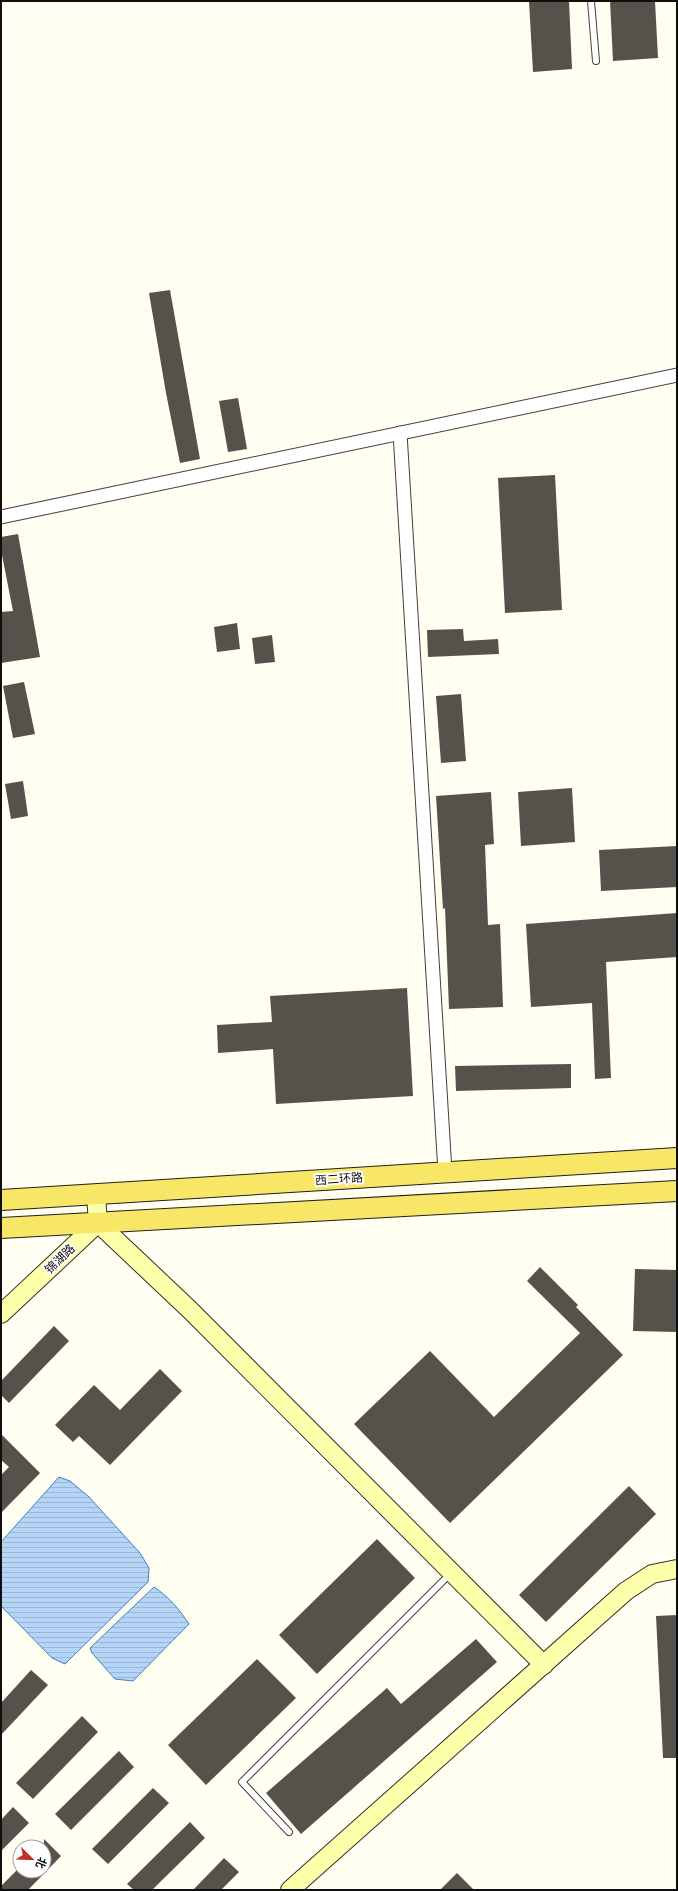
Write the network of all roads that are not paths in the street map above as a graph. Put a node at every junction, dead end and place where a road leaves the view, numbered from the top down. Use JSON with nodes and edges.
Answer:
{"nodes":[{"id":1,"x":591,"y":1,"type":"edge"},
{"id":2,"x":596,"y":60,"type":"dead end"},
{"id":3,"x":677,"y":375,"type":"edge"},
{"id":4,"x":400,"y":433,"type":"junction"},
{"id":5,"x":1,"y":517,"type":"edge"},
{"id":6,"x":677,"y":1158,"type":"edge"},
{"id":7,"x":444,"y":1172,"type":"junction"},
{"id":8,"x":677,"y":1191,"type":"edge"},
{"id":9,"x":96,"y":1194,"type":"junction"},
{"id":10,"x":1,"y":1200,"type":"edge"},
{"id":11,"x":449,"y":1204,"type":"junction"},
{"id":12,"x":98,"y":1223,"type":"junction"},
{"id":13,"x":1,"y":1228,"type":"edge"},
{"id":14,"x":1,"y":1314,"type":"edge"},
{"id":15,"x":677,"y":1569,"type":"edge"},
{"id":16,"x":452,"y":1572,"type":"junction"},
{"id":17,"x":544,"y":1665,"type":"junction"},
{"id":18,"x":289,"y":1832,"type":"dead end"},
{"id":19,"x":290,"y":1890,"type":"edge"}],
"edges":[{"from":1,"to":2,"type":"lane"},
{"from":3,"to":4,"type":"street"},
{"from":4,"to":5,"type":"street"},
{"from":4,"to":7,"type":"street"},
{"from":6,"to":7,"type":"main road","name":"西二环路"},
{"from":7,"to":9,"type":"main road","name":"西二环路"},
{"from":7,"to":11,"type":"main road"},
{"from":8,"to":11,"type":"main road"},
{"from":9,"to":10,"type":"main road","name":"西二环路"},
{"from":9,"to":12,"type":"street"},
{"from":11,"to":12,"type":"main road"},
{"from":12,"to":13,"type":"main road"},
{"from":12,"to":14,"type":"street","name":"锦湖路"},
{"from":12,"to":16,"type":"street"},
{"from":15,"to":17,"type":"street"},
{"from":16,"to":17,"type":"street"},
{"from":16,"to":18,"type":"lane"},
{"from":17,"to":19,"type":"street"}]}
